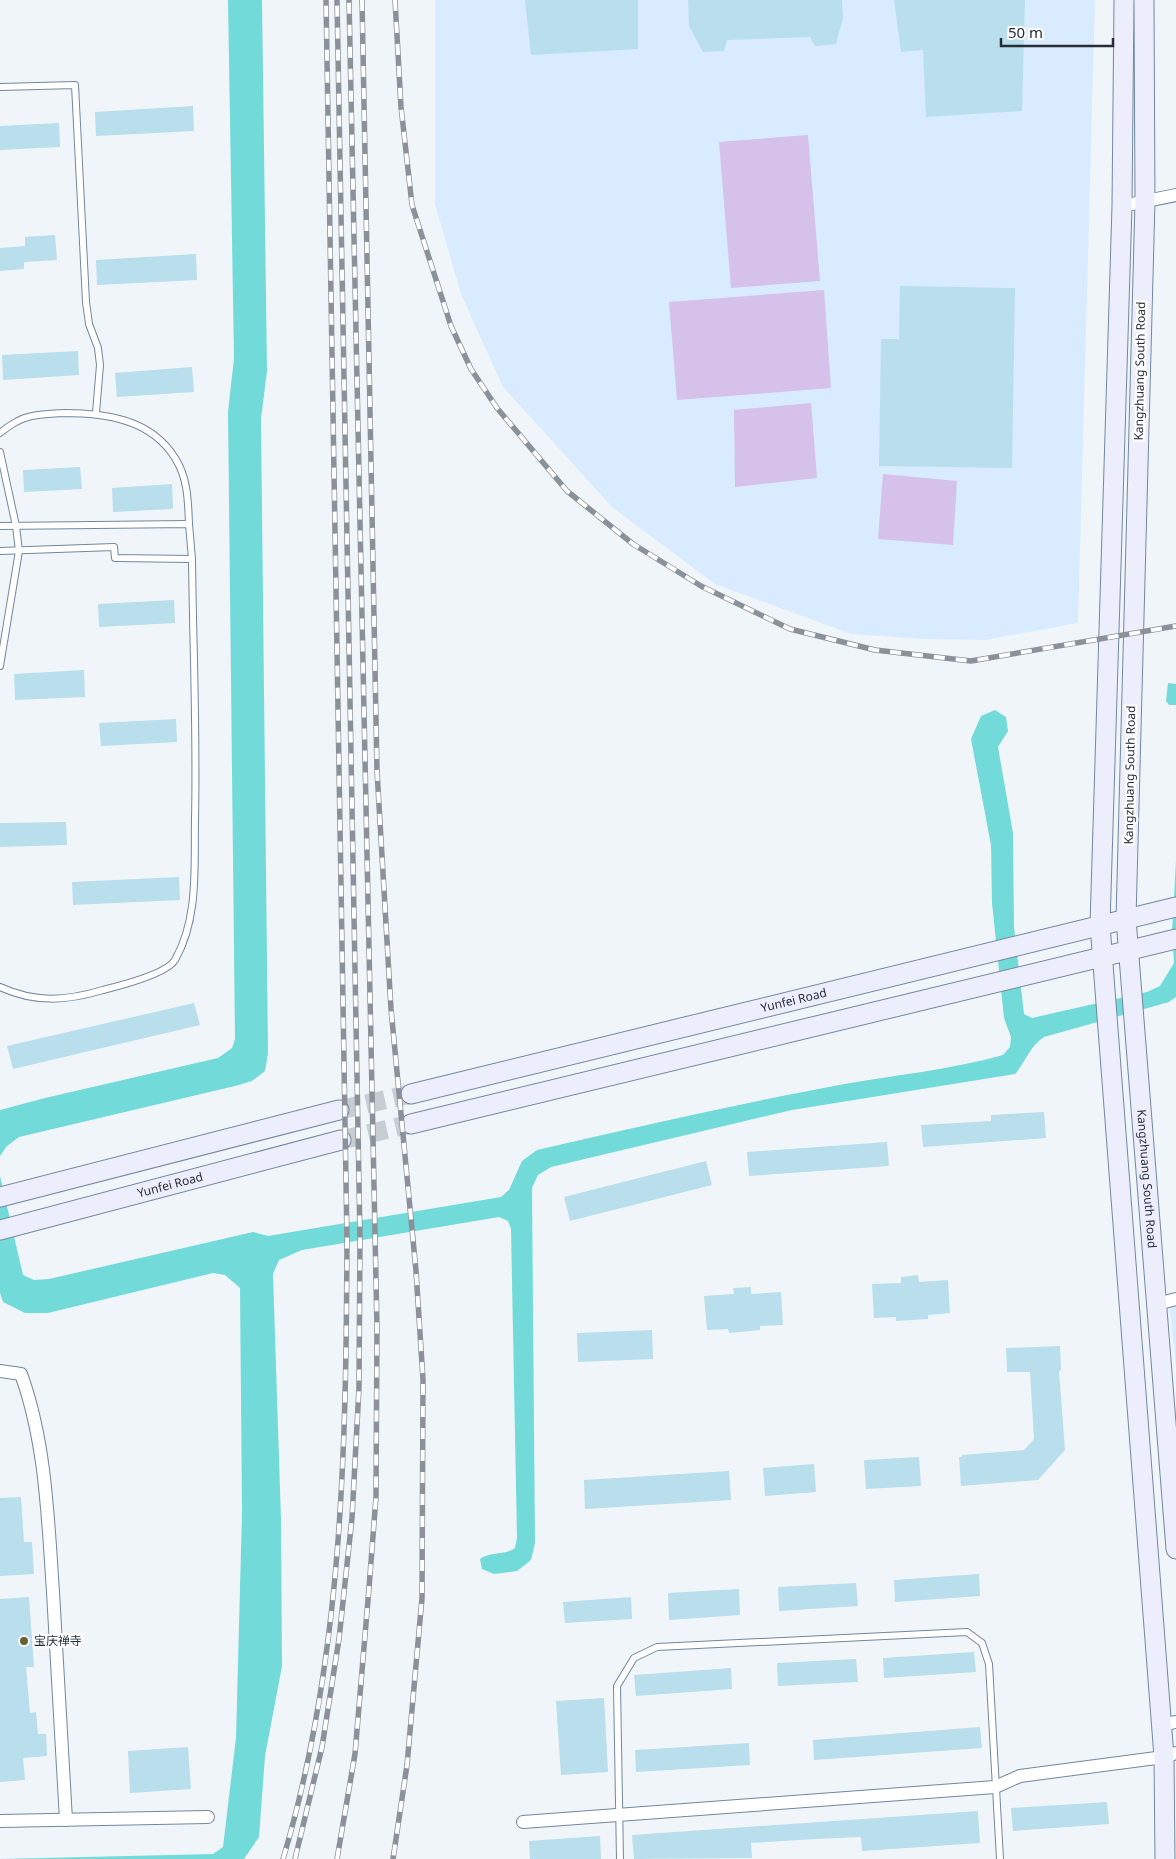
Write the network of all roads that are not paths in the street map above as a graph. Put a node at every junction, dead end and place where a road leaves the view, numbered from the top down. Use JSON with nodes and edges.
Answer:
{"nodes":[{"id":1,"x":1124,"y":0,"type":"edge"},
{"id":2,"x":1144,"y":0,"type":"edge"},
{"id":3,"x":0,"y":87,"type":"edge"},
{"id":4,"x":1176,"y":195,"type":"edge"},
{"id":5,"x":1144,"y":201,"type":"junction"},
{"id":6,"x":1122,"y":206,"type":"junction"},
{"id":7,"x":96,"y":413,"type":"junction"},
{"id":8,"x":0,"y":433,"type":"edge"},
{"id":9,"x":0,"y":452,"type":"edge"},
{"id":10,"x":189,"y":524,"type":"junction"},
{"id":11,"x":0,"y":526,"type":"edge"},
{"id":12,"x":16,"y":526,"type":"junction"},
{"id":13,"x":19,"y":551,"type":"junction"},
{"id":14,"x":0,"y":552,"type":"edge"},
{"id":15,"x":192,"y":559,"type":"junction"},
{"id":16,"x":0,"y":666,"type":"edge"},
{"id":17,"x":1176,"y":907,"type":"edge"},
{"id":18,"x":1126,"y":919,"type":"junction"},
{"id":19,"x":1100,"y":925,"type":"junction"},
{"id":20,"x":1176,"y":939,"type":"edge"},
{"id":21,"x":1129,"y":950,"type":"junction"},
{"id":22,"x":1102,"y":958,"type":"junction"},
{"id":23,"x":0,"y":987,"type":"edge"},
{"id":24,"x":411,"y":1094,"type":"tunnel mouth"},
{"id":25,"x":339,"y":1110,"type":"tunnel mouth"},
{"id":26,"x":411,"y":1124,"type":"tunnel mouth"},
{"id":27,"x":341,"y":1140,"type":"tunnel mouth"},
{"id":28,"x":0,"y":1197,"type":"edge"},
{"id":29,"x":0,"y":1230,"type":"edge"},
{"id":30,"x":1176,"y":1299,"type":"edge"},
{"id":31,"x":1157,"y":1304,"type":"junction"},
{"id":32,"x":0,"y":1371,"type":"edge"},
{"id":33,"x":1176,"y":1549,"type":"edge"},
{"id":34,"x":1168,"y":1724,"type":"edge"},
{"id":35,"x":1170,"y":1755,"type":"edge"},
{"id":36,"x":995,"y":1787,"type":"junction"},
{"id":37,"x":620,"y":1816,"type":"junction"},
{"id":38,"x":208,"y":1817,"type":"dead end"},
{"id":39,"x":66,"y":1820,"type":"junction"},
{"id":40,"x":0,"y":1821,"type":"edge"},
{"id":41,"x":523,"y":1822,"type":"dead end"},
{"id":42,"x":620,"y":1859,"type":"edge"},
{"id":43,"x":1000,"y":1859,"type":"edge"},
{"id":44,"x":1165,"y":1859,"type":"edge"}],
"edges":[{"from":1,"to":6,"type":"main road","name":"Kangzhuang South Road"},
{"from":2,"to":5,"type":"main road","name":"Kangzhuang South Road"},
{"from":3,"to":7,"type":"lane"},
{"from":4,"to":5,"type":"street"},
{"from":5,"to":6,"type":"street"},
{"from":5,"to":18,"type":"main road","name":"Kangzhuang South Road"},
{"from":6,"to":19,"type":"main road","name":"Kangzhuang South Road"},
{"from":7,"to":8,"type":"lane"},
{"from":7,"to":10,"type":"lane"},
{"from":9,"to":12,"type":"lane"},
{"from":10,"to":12,"type":"lane"},
{"from":10,"to":15,"type":"lane"},
{"from":11,"to":12,"type":"lane"},
{"from":12,"to":13,"type":"lane"},
{"from":13,"to":14,"type":"lane"},
{"from":13,"to":15,"type":"lane"},
{"from":13,"to":16,"type":"lane"},
{"from":15,"to":23,"type":"lane"},
{"from":17,"to":18,"type":"main road","name":"Yunfei Road"},
{"from":18,"to":19,"type":"main road","name":"Yunfei Road"},
{"from":18,"to":21,"type":"main road","name":"Kangzhuang South Road"},
{"from":19,"to":22,"type":"main road","name":"Kangzhuang South Road"},
{"from":19,"to":24,"type":"main road","name":"Yunfei Road"},
{"from":20,"to":21,"type":"main road"},
{"from":21,"to":22,"type":"main road"},
{"from":21,"to":31,"type":"main road","name":"Kangzhuang South Road"},
{"from":22,"to":26,"type":"main road"},
{"from":22,"to":34,"type":"main road","name":"Kangzhuang South Road"},
{"from":25,"to":28,"type":"main road"},
{"from":27,"to":29,"type":"main road","name":"Yunfei Road"},
{"from":30,"to":31,"type":"street"},
{"from":31,"to":33,"type":"main road","name":"Kangzhuang South Road"},
{"from":32,"to":39,"type":"street"},
{"from":34,"to":35,"type":"main road","name":"Kangzhuang South Road"},
{"from":35,"to":36,"type":"street"},
{"from":35,"to":44,"type":"main road"},
{"from":36,"to":37,"type":"street"},
{"from":36,"to":37,"type":"lane"},
{"from":36,"to":43,"type":"lane"},
{"from":37,"to":41,"type":"street"},
{"from":37,"to":42,"type":"lane"},
{"from":38,"to":39,"type":"street"},
{"from":39,"to":40,"type":"street"}]}
